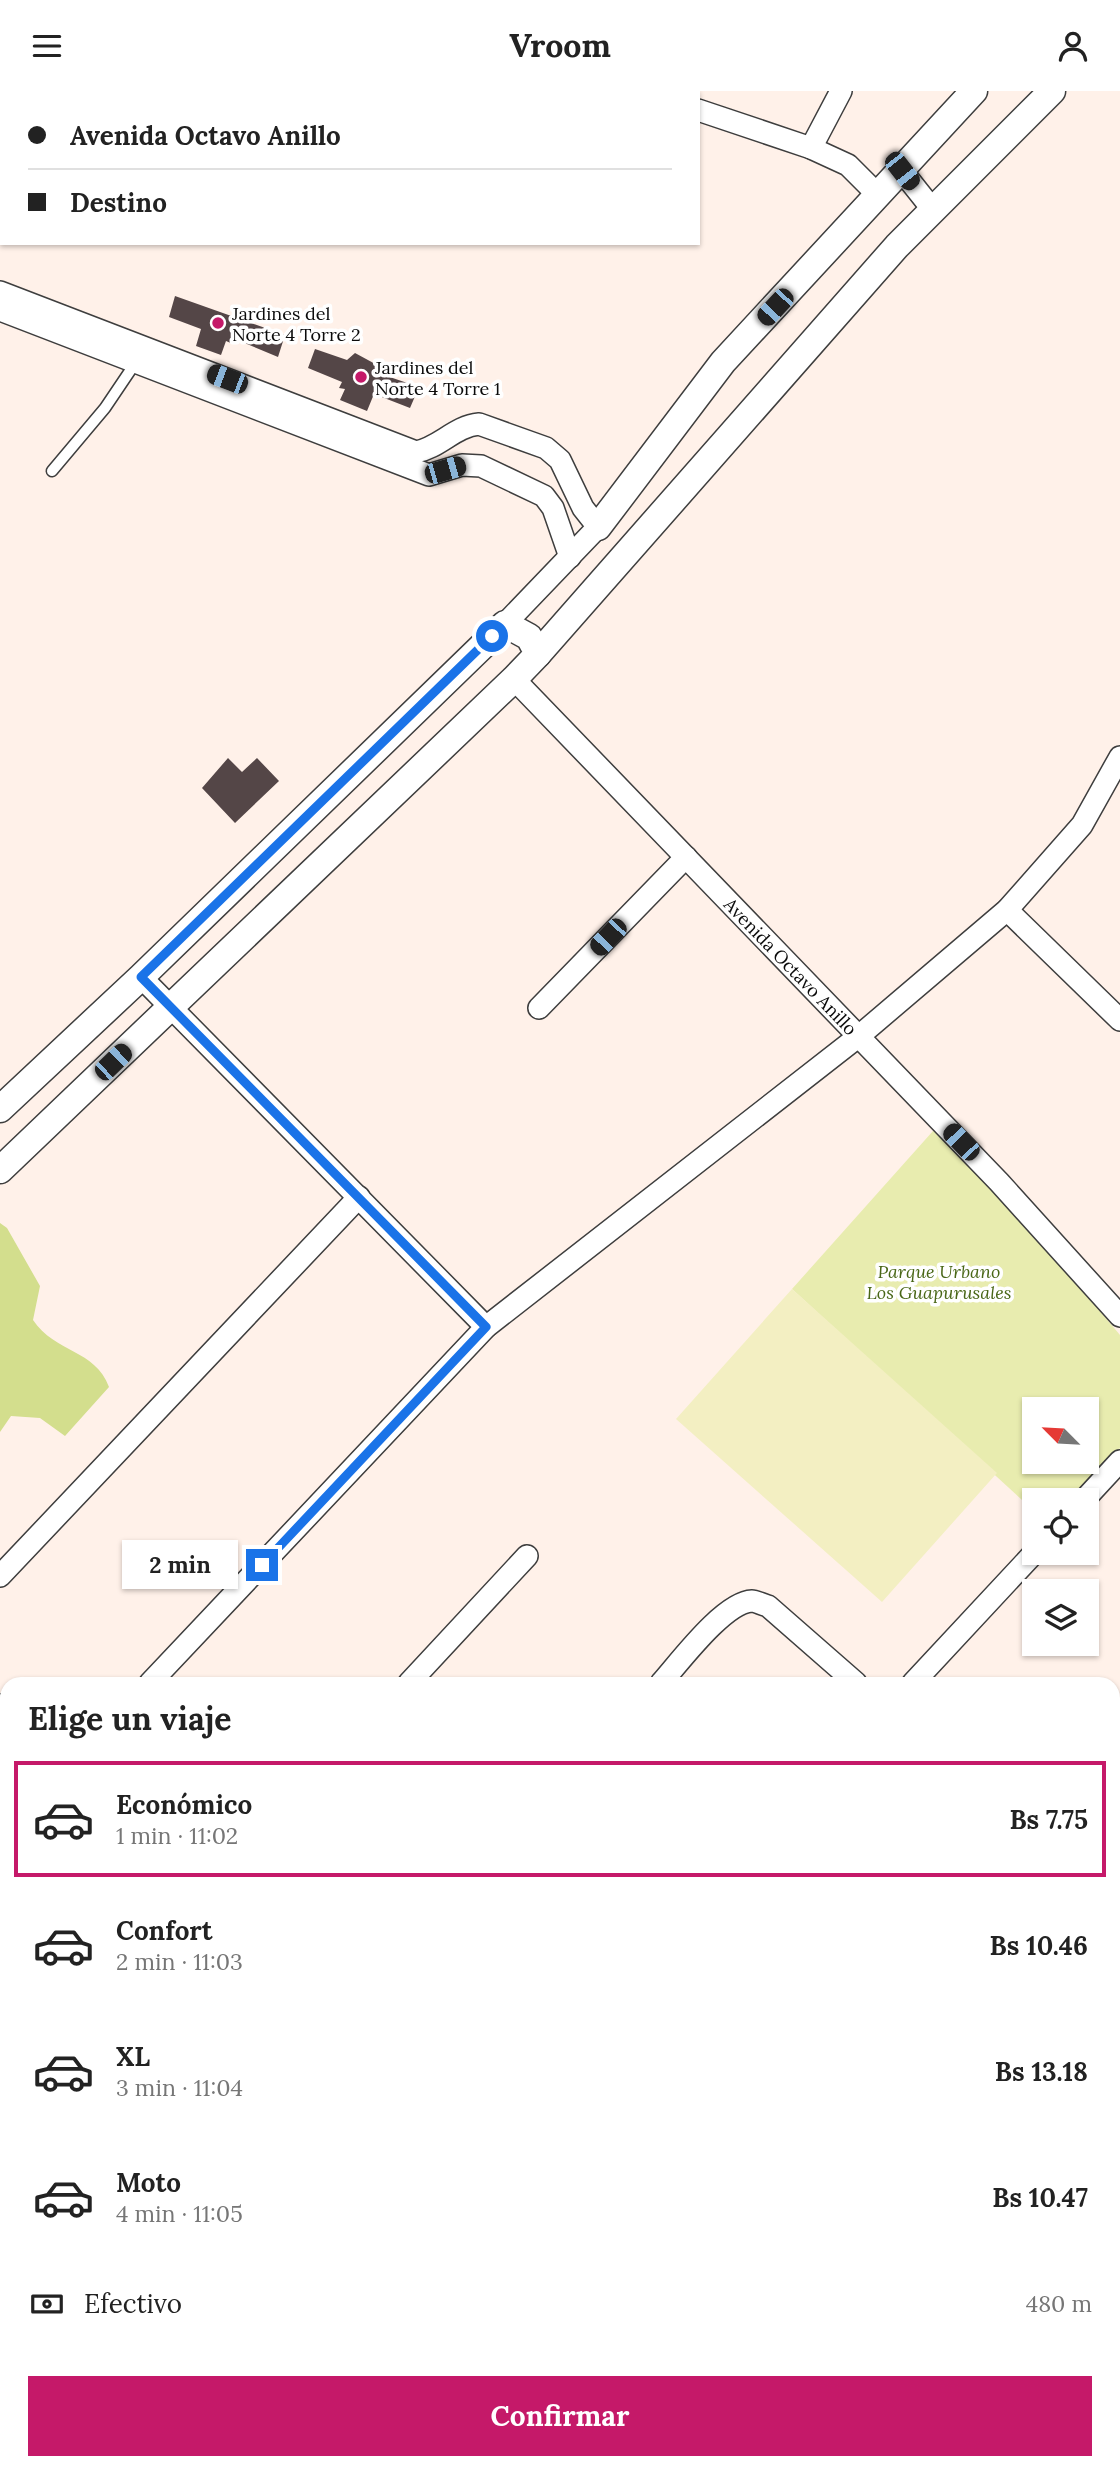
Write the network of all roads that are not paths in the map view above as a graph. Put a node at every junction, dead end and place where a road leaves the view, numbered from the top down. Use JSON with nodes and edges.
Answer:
{"nodes":[{"id":1,"x":841,"y":91,"type":"edge"},
{"id":2,"x":974,"y":91,"type":"edge"},
{"id":3,"x":1052,"y":91,"type":"edge"},
{"id":4,"x":700,"y":111,"type":"edge"},
{"id":5,"x":811,"y":148,"type":"junction"},
{"id":6,"x":902,"y":171,"type":"junction"},
{"id":7,"x":878,"y":196,"type":"junction"},
{"id":8,"x":933,"y":210,"type":"junction"},
{"id":9,"x":0,"y":292,"type":"edge"},
{"id":10,"x":0,"y":310,"type":"edge"},
{"id":11,"x":136,"y":362,"type":"junction"},
{"id":12,"x":52,"y":471,"type":"dead end"},
{"id":13,"x":598,"y":527,"type":"junction"},
{"id":14,"x":570,"y":557,"type":"junction"},
{"id":15,"x":505,"y":624,"type":"junction"},
{"id":16,"x":538,"y":654,"type":"junction"},
{"id":17,"x":514,"y":679,"type":"junction"},
{"id":18,"x":1120,"y":757,"type":"edge"},
{"id":19,"x":686,"y":857,"type":"junction"},
{"id":20,"x":1007,"y":910,"type":"junction"},
{"id":21,"x":141,"y":977,"type":"junction"},
{"id":22,"x":170,"y":1007,"type":"junction"},
{"id":23,"x":539,"y":1008,"type":"dead end"},
{"id":24,"x":1120,"y":1020,"type":"edge"},
{"id":25,"x":859,"y":1036,"type":"junction"},
{"id":26,"x":0,"y":1108,"type":"edge"},
{"id":27,"x":0,"y":1170,"type":"edge"},
{"id":28,"x":359,"y":1197,"type":"junction"},
{"id":29,"x":1120,"y":1316,"type":"edge"},
{"id":30,"x":486,"y":1327,"type":"junction"},
{"id":31,"x":1120,"y":1461,"type":"edge"},
{"id":32,"x":1095,"y":1488,"type":"edge"},
{"id":33,"x":527,"y":1556,"type":"dead end"},
{"id":34,"x":1023,"y":1565,"type":"edge"},
{"id":35,"x":0,"y":1576,"type":"edge"},
{"id":36,"x":156,"y":1677,"type":"edge"},
{"id":37,"x":415,"y":1677,"type":"edge"},
{"id":38,"x":667,"y":1677,"type":"edge"},
{"id":39,"x":849,"y":1677,"type":"edge"},
{"id":40,"x":919,"y":1677,"type":"edge"}],
"edges":[{"from":1,"to":5,"type":"street"},
{"from":2,"to":6,"type":"street"},
{"from":3,"to":8,"type":"street"},
{"from":4,"to":5,"type":"street"},
{"from":5,"to":7,"type":"street"},
{"from":6,"to":7,"type":"street"},
{"from":6,"to":8,"type":"street"},
{"from":7,"to":13,"type":"street"},
{"from":8,"to":16,"type":"street"},
{"from":9,"to":13,"type":"street"},
{"from":10,"to":11,"type":"street"},
{"from":11,"to":12,"type":"lane"},
{"from":11,"to":14,"type":"street"},
{"from":13,"to":14,"type":"street"},
{"from":14,"to":15,"type":"street"},
{"from":15,"to":16,"type":"street"},
{"from":15,"to":21,"type":"street"},
{"from":16,"to":17,"type":"street"},
{"from":17,"to":19,"type":"street","name":"Avenida Octavo Anillo"},
{"from":17,"to":22,"type":"street"},
{"from":18,"to":20,"type":"street","name":"Avenida Octavo Anillo"},
{"from":19,"to":23,"type":"street"},
{"from":19,"to":25,"type":"street","name":"Avenida Octavo Anillo"},
{"from":20,"to":24,"type":"street"},
{"from":20,"to":25,"type":"street","name":"Avenida Octavo Anillo"},
{"from":21,"to":22,"type":"street"},
{"from":21,"to":26,"type":"street"},
{"from":22,"to":27,"type":"street"},
{"from":22,"to":28,"type":"street"},
{"from":25,"to":29,"type":"street"},
{"from":25,"to":30,"type":"street"},
{"from":28,"to":30,"type":"street"},
{"from":28,"to":35,"type":"street"},
{"from":30,"to":36,"type":"street"},
{"from":31,"to":32,"type":"street"},
{"from":33,"to":37,"type":"street"},
{"from":34,"to":40,"type":"street"},
{"from":38,"to":39,"type":"street"}]}
